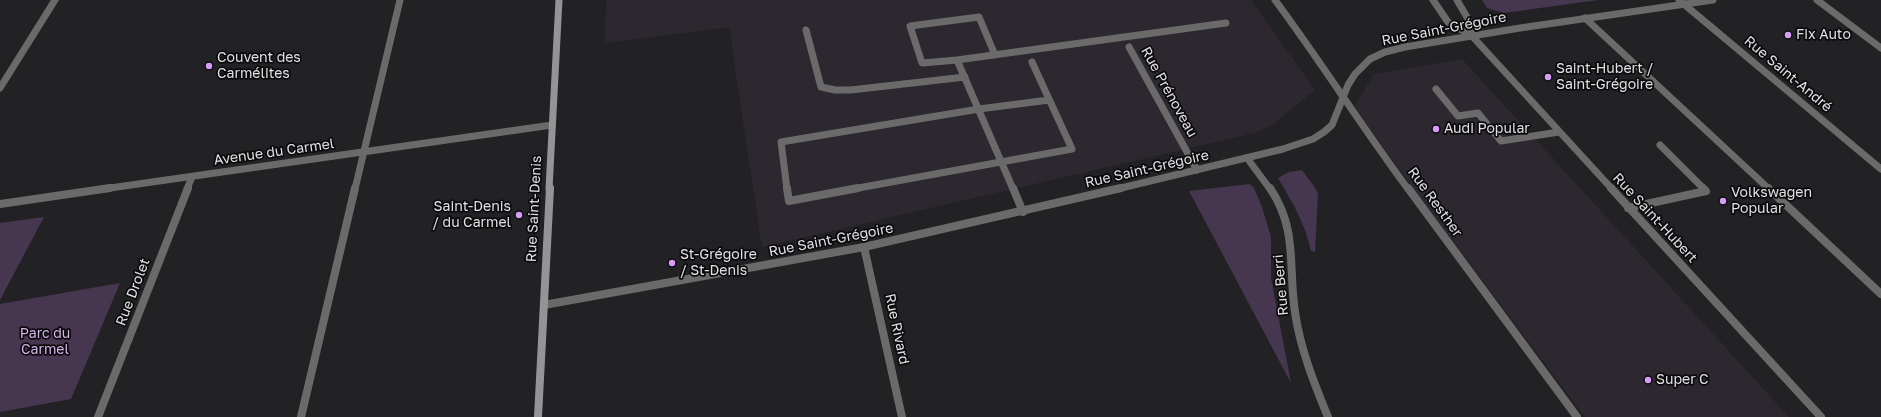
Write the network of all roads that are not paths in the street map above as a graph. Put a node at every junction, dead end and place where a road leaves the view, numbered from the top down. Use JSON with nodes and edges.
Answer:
{"nodes":[{"id":1,"x":55,"y":0,"type":"edge"},
{"id":2,"x":400,"y":0,"type":"edge"},
{"id":3,"x":1275,"y":0,"type":"edge"},
{"id":4,"x":1433,"y":0,"type":"edge"},
{"id":5,"x":1457,"y":0,"type":"edge"},
{"id":6,"x":1713,"y":0,"type":"edge"},
{"id":7,"x":1817,"y":0,"type":"edge"},
{"id":8,"x":560,"y":1,"type":"edge"},
{"id":9,"x":1681,"y":2,"type":"edge"},
{"id":10,"x":1586,"y":18,"type":"junction"},
{"id":11,"x":1226,"y":23,"type":"dead end"},
{"id":12,"x":806,"y":30,"type":"dead end"},
{"id":13,"x":1472,"y":36,"type":"junction"},
{"id":14,"x":1129,"y":47,"type":"dead end"},
{"id":15,"x":1881,"y":48,"type":"edge"},
{"id":16,"x":995,"y":54,"type":"junction"},
{"id":17,"x":957,"y":60,"type":"junction"},
{"id":18,"x":1032,"y":62,"type":"dead end"},
{"id":19,"x":965,"y":77,"type":"junction"},
{"id":20,"x":0,"y":88,"type":"edge"},
{"id":21,"x":1436,"y":89,"type":"dead end"},
{"id":22,"x":1343,"y":98,"type":"junction"},
{"id":23,"x":1049,"y":100,"type":"junction"},
{"id":24,"x":979,"y":109,"type":"junction"},
{"id":25,"x":552,"y":125,"type":"junction"},
{"id":26,"x":1559,"y":132,"type":"junction"},
{"id":27,"x":1660,"y":145,"type":"dead end"},
{"id":28,"x":363,"y":153,"type":"junction"},
{"id":29,"x":1247,"y":158,"type":"junction"},
{"id":30,"x":1001,"y":162,"type":"junction"},
{"id":31,"x":1881,"y":169,"type":"edge"},
{"id":32,"x":1197,"y":170,"type":"junction"},
{"id":33,"x":192,"y":177,"type":"junction"},
{"id":34,"x":0,"y":204,"type":"edge"},
{"id":35,"x":1628,"y":208,"type":"junction"},
{"id":36,"x":1023,"y":212,"type":"junction"},
{"id":37,"x":864,"y":248,"type":"junction"},
{"id":38,"x":1881,"y":294,"type":"edge"},
{"id":39,"x":544,"y":305,"type":"junction"},
{"id":40,"x":98,"y":417,"type":"edge"},
{"id":41,"x":301,"y":417,"type":"edge"},
{"id":42,"x":538,"y":417,"type":"edge"},
{"id":43,"x":902,"y":417,"type":"edge"},
{"id":44,"x":1328,"y":417,"type":"edge"},
{"id":45,"x":1576,"y":417,"type":"edge"},
{"id":46,"x":1822,"y":417,"type":"edge"}],
"edges":[{"from":1,"to":20,"type":"street"},
{"from":2,"to":28,"type":"street"},
{"from":3,"to":22,"type":"street","name":"Rue Resther"},
{"from":4,"to":13,"type":"street","name":"Rue Saint-Hubert"},
{"from":5,"to":13,"type":"street","name":"Rue Saint-Hubert"},
{"from":6,"to":9,"type":"street","name":"Rue Saint-Grégoire"},
{"from":7,"to":15,"type":"street"},
{"from":8,"to":25,"type":"main road","name":"Rue Saint-Denis"},
{"from":9,"to":10,"type":"street","name":"Rue Saint-Grégoire"},
{"from":9,"to":31,"type":"street","name":"Rue Saint-André"},
{"from":10,"to":13,"type":"street","name":"Rue Saint-Grégoire"},
{"from":10,"to":38,"type":"street"},
{"from":11,"to":16,"type":"street"},
{"from":12,"to":19,"type":"street"},
{"from":13,"to":22,"type":"street","name":"Rue Saint-Grégoire"},
{"from":13,"to":26,"type":"street","name":"Rue Saint-Hubert"},
{"from":14,"to":32,"type":"street","name":"Rue Prénoveau"},
{"from":16,"to":17,"type":"street"},
{"from":16,"to":17,"type":"street"},
{"from":17,"to":19,"type":"street"},
{"from":18,"to":23,"type":"street"},
{"from":19,"to":24,"type":"street"},
{"from":21,"to":26,"type":"street"},
{"from":22,"to":29,"type":"street","name":"Rue Saint-Grégoire"},
{"from":22,"to":45,"type":"street","name":"Rue Resther"},
{"from":23,"to":24,"type":"street"},
{"from":23,"to":30,"type":"street"},
{"from":24,"to":30,"type":"street"},
{"from":24,"to":30,"type":"street"},
{"from":25,"to":28,"type":"street","name":"Avenue du Carmel"},
{"from":25,"to":39,"type":"main road","name":"Rue Saint-Denis"},
{"from":26,"to":35,"type":"street","name":"Rue Saint-Hubert"},
{"from":27,"to":35,"type":"street"},
{"from":28,"to":33,"type":"street","name":"Avenue du Carmel"},
{"from":28,"to":41,"type":"street"},
{"from":29,"to":32,"type":"street","name":"Rue Saint-Grégoire"},
{"from":29,"to":44,"type":"street","name":"Rue Berri"},
{"from":30,"to":36,"type":"street"},
{"from":32,"to":36,"type":"street","name":"Rue Saint-Grégoire"},
{"from":33,"to":34,"type":"street","name":"Avenue du Carmel"},
{"from":33,"to":40,"type":"street","name":"Rue Drolet"},
{"from":35,"to":46,"type":"street","name":"Rue Saint-Hubert"},
{"from":36,"to":37,"type":"street","name":"Rue Saint-Grégoire"},
{"from":37,"to":39,"type":"street","name":"Rue Saint-Grégoire"},
{"from":37,"to":43,"type":"street","name":"Rue Rivard"},
{"from":39,"to":42,"type":"main road","name":"Rue Saint-Denis"}]}
